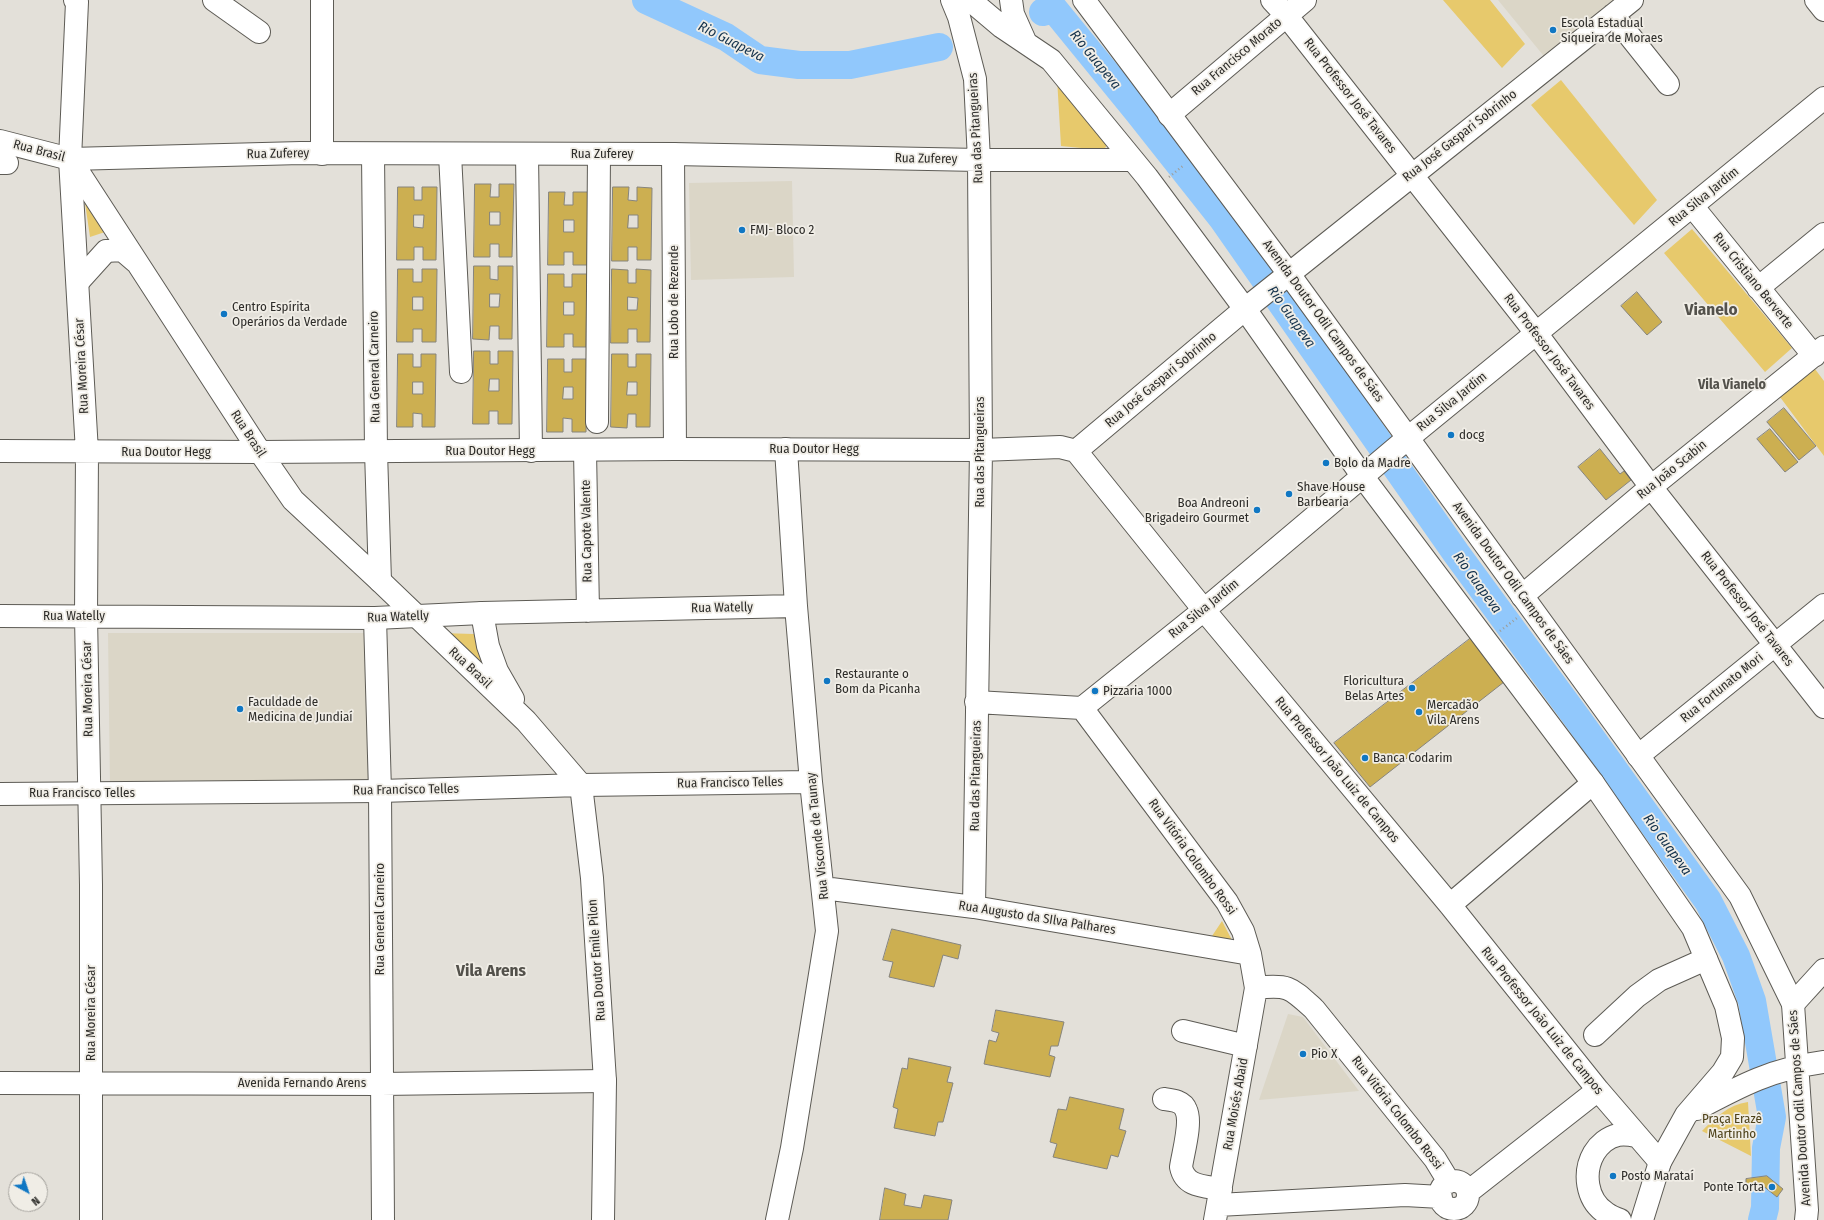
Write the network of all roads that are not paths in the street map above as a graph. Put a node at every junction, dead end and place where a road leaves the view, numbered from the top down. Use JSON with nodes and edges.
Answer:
{"nodes":[{"id":1,"x":75,"y":0,"type":"edge"},
{"id":2,"x":214,"y":0,"type":"edge"},
{"id":3,"x":322,"y":0,"type":"edge"},
{"id":4,"x":952,"y":0,"type":"edge"},
{"id":5,"x":970,"y":0,"type":"edge"},
{"id":6,"x":1011,"y":0,"type":"edge"},
{"id":7,"x":1084,"y":0,"type":"edge"},
{"id":8,"x":1305,"y":0,"type":"edge"},
{"id":9,"x":1632,"y":0,"type":"edge"},
{"id":10,"x":1816,"y":0,"type":"edge"},
{"id":11,"x":1279,"y":7,"type":"edge"},
{"id":12,"x":1824,"y":10,"type":"edge"},
{"id":13,"x":1613,"y":15,"type":"junction"},
{"id":14,"x":258,"y":32,"type":"dead end"},
{"id":15,"x":1025,"y":41,"type":"junction"},
{"id":16,"x":1668,"y":84,"type":"dead end"},
{"id":17,"x":1824,"y":98,"type":"edge"},
{"id":18,"x":1169,"y":114,"type":"junction"},
{"id":19,"x":0,"y":141,"type":"edge"},
{"id":20,"x":322,"y":154,"type":"junction"},
{"id":21,"x":373,"y":154,"type":"junction"},
{"id":22,"x":450,"y":154,"type":"junction"},
{"id":23,"x":527,"y":154,"type":"junction"},
{"id":24,"x":599,"y":154,"type":"junction"},
{"id":25,"x":673,"y":154,"type":"junction"},
{"id":26,"x":70,"y":159,"type":"junction"},
{"id":27,"x":979,"y":160,"type":"junction"},
{"id":28,"x":1133,"y":160,"type":"junction"},
{"id":29,"x":1412,"y":175,"type":"junction"},
{"id":30,"x":1693,"y":207,"type":"junction"},
{"id":31,"x":1824,"y":234,"type":"edge"},
{"id":32,"x":137,"y":263,"type":"junction"},
{"id":33,"x":1285,"y":277,"type":"junction"},
{"id":34,"x":78,"y":282,"type":"junction"},
{"id":35,"x":1758,"y":288,"type":"junction"},
{"id":36,"x":1250,"y":305,"type":"junction"},
{"id":37,"x":1536,"y":333,"type":"junction"},
{"id":38,"x":1819,"y":352,"type":"edge"},
{"id":39,"x":461,"y":372,"type":"dead end"},
{"id":40,"x":597,"y":422,"type":"dead end"},
{"id":41,"x":1402,"y":442,"type":"junction"},
{"id":42,"x":675,"y":449,"type":"junction"},
{"id":43,"x":786,"y":449,"type":"junction"},
{"id":44,"x":585,"y":450,"type":"junction"},
{"id":45,"x":981,"y":450,"type":"junction"},
{"id":46,"x":0,"y":451,"type":"edge"},
{"id":47,"x":376,"y":451,"type":"junction"},
{"id":48,"x":531,"y":451,"type":"junction"},
{"id":49,"x":1076,"y":451,"type":"junction"},
{"id":50,"x":87,"y":452,"type":"junction"},
{"id":51,"x":260,"y":452,"type":"junction"},
{"id":52,"x":1371,"y":470,"type":"junction"},
{"id":53,"x":1651,"y":487,"type":"junction"},
{"id":54,"x":380,"y":581,"type":"junction"},
{"id":55,"x":1522,"y":596,"type":"junction"},
{"id":56,"x":796,"y":606,"type":"junction"},
{"id":57,"x":1824,"y":606,"type":"edge"},
{"id":58,"x":1204,"y":610,"type":"junction"},
{"id":59,"x":588,"y":611,"type":"junction"},
{"id":60,"x":482,"y":613,"type":"junction"},
{"id":61,"x":0,"y":616,"type":"edge"},
{"id":62,"x":86,"y":616,"type":"junction"},
{"id":63,"x":416,"y":616,"type":"junction"},
{"id":64,"x":375,"y":618,"type":"junction"},
{"id":65,"x":1775,"y":644,"type":"junction"},
{"id":66,"x":976,"y":702,"type":"junction"},
{"id":67,"x":1824,"y":707,"type":"edge"},
{"id":68,"x":1082,"y":708,"type":"junction"},
{"id":69,"x":526,"y":721,"type":"junction"},
{"id":70,"x":1638,"y":756,"type":"junction"},
{"id":71,"x":811,"y":782,"type":"junction"},
{"id":72,"x":1593,"y":783,"type":"junction"},
{"id":73,"x":581,"y":785,"type":"junction"},
{"id":74,"x":380,"y":791,"type":"junction"},
{"id":75,"x":90,"y":793,"type":"junction"},
{"id":76,"x":0,"y":794,"type":"edge"},
{"id":77,"x":824,"y":888,"type":"junction"},
{"id":78,"x":1450,"y":905,"type":"junction"},
{"id":79,"x":974,"y":907,"type":"junction"},
{"id":80,"x":1250,"y":954,"type":"junction"},
{"id":81,"x":1706,"y":959,"type":"junction"},
{"id":82,"x":1824,"y":970,"type":"edge"},
{"id":83,"x":1256,"y":988,"type":"junction"},
{"id":84,"x":1793,"y":1004,"type":"junction"},
{"id":85,"x":1183,"y":1031,"type":"dead end"},
{"id":86,"x":1594,"y":1035,"type":"dead end"},
{"id":87,"x":1246,"y":1046,"type":"junction"},
{"id":88,"x":1824,"y":1062,"type":"edge"},
{"id":89,"x":1791,"y":1067,"type":"junction"},
{"id":90,"x":605,"y":1081,"type":"junction"},
{"id":91,"x":91,"y":1082,"type":"junction"},
{"id":92,"x":0,"y":1083,"type":"edge"},
{"id":93,"x":381,"y":1084,"type":"junction"},
{"id":94,"x":1598,"y":1090,"type":"junction"},
{"id":95,"x":1164,"y":1099,"type":"dead end"},
{"id":96,"x":1686,"y":1115,"type":"junction"},
{"id":97,"x":1636,"y":1136,"type":"junction"},
{"id":98,"x":1435,"y":1159,"type":"junction"},
{"id":99,"x":1660,"y":1162,"type":"junction"},
{"id":100,"x":1651,"y":1187,"type":"junction"},
{"id":101,"x":1405,"y":1195,"type":"junction"},
{"id":102,"x":1454,"y":1203,"type":"edge"},
{"id":103,"x":1218,"y":1205,"type":"edge"},
{"id":104,"x":91,"y":1220,"type":"edge"},
{"id":105,"x":383,"y":1220,"type":"edge"},
{"id":106,"x":603,"y":1220,"type":"edge"},
{"id":107,"x":777,"y":1220,"type":"edge"},
{"id":108,"x":1620,"y":1220,"type":"edge"},
{"id":109,"x":1642,"y":1220,"type":"edge"},
{"id":110,"x":1654,"y":1220,"type":"edge"},
{"id":111,"x":1806,"y":1220,"type":"edge"}],
"edges":[{"from":1,"to":26,"type":"street","name":"Rua Moreira César"},
{"from":2,"to":14,"type":"street"},
{"from":3,"to":20,"type":"street"},
{"from":4,"to":27,"type":"street","name":"Rua das Pitangueiras"},
{"from":5,"to":15,"type":"street"},
{"from":6,"to":15,"type":"street"},
{"from":7,"to":18,"type":"street","name":"Avenida Doutor Odil Campos de Sáes"},
{"from":8,"to":11,"type":"street","name":"Rua Francisco Morato"},
{"from":9,"to":13,"type":"street","name":"Rua José Gaspari Sobrinho"},
{"from":10,"to":12,"type":"street"},
{"from":11,"to":18,"type":"street","name":"Rua Francisco Morato"},
{"from":11,"to":29,"type":"street","name":"Rua Professor José Tavares"},
{"from":13,"to":16,"type":"street"},
{"from":13,"to":29,"type":"street","name":"Rua José Gaspari Sobrinho"},
{"from":15,"to":28,"type":"street"},
{"from":17,"to":30,"type":"street","name":"Rua Silva Jardim"},
{"from":18,"to":33,"type":"street","name":"Avenida Doutor Odil Campos de Sáes"},
{"from":19,"to":26,"type":"street","name":"Rua Brasil"},
{"from":20,"to":21,"type":"street","name":"Rua Zuferey"},
{"from":20,"to":26,"type":"street","name":"Rua Zuferey"},
{"from":21,"to":22,"type":"street","name":"Rua Zuferey"},
{"from":21,"to":47,"type":"street","name":"Rua General Carneiro"},
{"from":22,"to":23,"type":"street","name":"Rua Zuferey"},
{"from":22,"to":39,"type":"street"},
{"from":23,"to":24,"type":"street","name":"Rua Zuferey"},
{"from":23,"to":48,"type":"street"},
{"from":24,"to":25,"type":"street","name":"Rua Zuferey"},
{"from":24,"to":40,"type":"street"},
{"from":25,"to":27,"type":"street","name":"Rua Zuferey"},
{"from":25,"to":42,"type":"street","name":"Rua Lobo de Rezende"},
{"from":26,"to":32,"type":"street","name":"Rua Brasil"},
{"from":26,"to":34,"type":"street","name":"Rua Moreira César"},
{"from":27,"to":28,"type":"street","name":"Rua Zuferey"},
{"from":27,"to":45,"type":"street","name":"Rua das Pitangueiras"},
{"from":28,"to":36,"type":"street"},
{"from":29,"to":33,"type":"street","name":"Rua José Gaspari Sobrinho"},
{"from":29,"to":37,"type":"street","name":"Rua Professor José Tavares"},
{"from":30,"to":35,"type":"street","name":"Rua Cristiano Berverte"},
{"from":30,"to":37,"type":"street","name":"Rua Silva Jardim"},
{"from":31,"to":35,"type":"street"},
{"from":32,"to":34,"type":"street"},
{"from":32,"to":51,"type":"street","name":"Rua Brasil"},
{"from":33,"to":36,"type":"street","name":"Rua José Gaspari Sobrinho"},
{"from":33,"to":41,"type":"street","name":"Avenida Doutor Odil Campos de Sáes"},
{"from":34,"to":50,"type":"street","name":"Rua Moreira César"},
{"from":35,"to":38,"type":"street","name":"Rua Cristiano Berverte"},
{"from":36,"to":49,"type":"street","name":"Rua José Gaspari Sobrinho"},
{"from":36,"to":52,"type":"street"},
{"from":37,"to":41,"type":"street","name":"Rua Silva Jardim"},
{"from":37,"to":53,"type":"street","name":"Rua Professor José Tavares"},
{"from":38,"to":53,"type":"street","name":"Rua João Scabin"},
{"from":41,"to":52,"type":"street","name":"Rua Silva Jardim"},
{"from":41,"to":55,"type":"street","name":"Avenida Doutor Odil Campos de Sáes"},
{"from":42,"to":43,"type":"street","name":"Rua Doutor Hegg"},
{"from":42,"to":44,"type":"street","name":"Rua Doutor Hegg"},
{"from":43,"to":45,"type":"street","name":"Rua Doutor Hegg"},
{"from":43,"to":56,"type":"street","name":"Rua Visconde de Taunay"},
{"from":44,"to":48,"type":"street","name":"Rua Doutor Hegg"},
{"from":44,"to":59,"type":"street","name":"Rua Capote Valente"},
{"from":45,"to":49,"type":"street"},
{"from":45,"to":66,"type":"street","name":"Rua das Pitangueiras"},
{"from":46,"to":50,"type":"street","name":"Rua Doutor Hegg"},
{"from":47,"to":48,"type":"street","name":"Rua Doutor Hegg"},
{"from":47,"to":51,"type":"street","name":"Rua Doutor Hegg"},
{"from":47,"to":54,"type":"street","name":"Rua General Carneiro"},
{"from":49,"to":58,"type":"street","name":"Rua Professor João Luiz de Campos"},
{"from":50,"to":51,"type":"street","name":"Rua Doutor Hegg"},
{"from":50,"to":62,"type":"street","name":"Rua Moreira César"},
{"from":51,"to":54,"type":"street","name":"Rua Brasil"},
{"from":52,"to":58,"type":"street","name":"Rua Silva Jardim"},
{"from":52,"to":72,"type":"street"},
{"from":53,"to":55,"type":"street","name":"Rua João Scabin"},
{"from":53,"to":65,"type":"street","name":"Rua Professor José Tavares"},
{"from":54,"to":63,"type":"street","name":"Rua Brasil"},
{"from":55,"to":70,"type":"street","name":"Avenida Doutor Odil Campos de Sáes"},
{"from":56,"to":59,"type":"street","name":"Rua Watelly"},
{"from":56,"to":71,"type":"street","name":"Rua Visconde de Taunay"},
{"from":57,"to":65,"type":"street","name":"Rua Fortunato Mori"},
{"from":58,"to":68,"type":"street","name":"Rua Silva Jardim"},
{"from":58,"to":78,"type":"street","name":"Rua Professor João Luiz de Campos"},
{"from":59,"to":60,"type":"street","name":"Rua Watelly"},
{"from":60,"to":63,"type":"street","name":"Rua Watelly"},
{"from":60,"to":69,"type":"street"},
{"from":61,"to":62,"type":"street","name":"Rua Watelly"},
{"from":62,"to":64,"type":"street","name":"Rua Watelly"},
{"from":62,"to":75,"type":"street","name":"Rua Moreira César"},
{"from":63,"to":64,"type":"street","name":"Rua Watelly"},
{"from":63,"to":69,"type":"street","name":"Rua Brasil"},
{"from":64,"to":74,"type":"street","name":"Rua General Carneiro"},
{"from":65,"to":67,"type":"street","name":"Rua Professor José Tavares"},
{"from":65,"to":70,"type":"street","name":"Rua Fortunato Mori"},
{"from":66,"to":68,"type":"street"},
{"from":66,"to":79,"type":"street","name":"Rua das Pitangueiras"},
{"from":68,"to":80,"type":"street","name":"Rua Vitória Colombo Rossi"},
{"from":69,"to":73,"type":"street"},
{"from":70,"to":84,"type":"street","name":"Avenida Doutor Odil Campos de Sáes"},
{"from":71,"to":73,"type":"street","name":"Rua Francisco Telles"},
{"from":71,"to":77,"type":"street","name":"Rua Visconde de Taunay"},
{"from":72,"to":78,"type":"street"},
{"from":72,"to":81,"type":"street"},
{"from":73,"to":74,"type":"street","name":"Rua Francisco Telles"},
{"from":73,"to":90,"type":"street","name":"Rua Doutor Emile Pilon"},
{"from":74,"to":75,"type":"street","name":"Rua Francisco Telles"},
{"from":74,"to":93,"type":"street","name":"Rua General Carneiro"},
{"from":75,"to":76,"type":"street","name":"Rua Francisco Telles"},
{"from":75,"to":91,"type":"street","name":"Rua Moreira César"},
{"from":77,"to":79,"type":"street","name":"Rua Augusto da SIlva Palhares"},
{"from":77,"to":107,"type":"street","name":"Rua Visconde de Taunay"},
{"from":78,"to":94,"type":"street","name":"Rua Professor João Luiz de Campos"},
{"from":79,"to":80,"type":"street","name":"Rua Augusto da SIlva Palhares"},
{"from":80,"to":83,"type":"street","name":"Rua Vitória Colombo Rossi"},
{"from":81,"to":86,"type":"street"},
{"from":81,"to":96,"type":"street"},
{"from":82,"to":84,"type":"street"},
{"from":83,"to":87,"type":"street","name":"Rua Moisés Abaid"},
{"from":83,"to":98,"type":"street","name":"Rua Vitória Colombo Rossi"},
{"from":84,"to":89,"type":"street","name":"Avenida Doutor Odil Campos de Sáes"},
{"from":85,"to":87,"type":"street"},
{"from":87,"to":103,"type":"street","name":"Rua Moisés Abaid"},
{"from":88,"to":89,"type":"street"},
{"from":89,"to":96,"type":"street"},
{"from":89,"to":111,"type":"street","name":"Avenida Doutor Odil Campos de Sáes"},
{"from":90,"to":93,"type":"street","name":"Avenida Fernando Arens"},
{"from":90,"to":106,"type":"street","name":"Rua Doutor Emile Pilon"},
{"from":91,"to":92,"type":"street","name":"Avenida Fernando Arens"},
{"from":91,"to":93,"type":"street","name":"Avenida Fernando Arens"},
{"from":91,"to":104,"type":"street","name":"Rua Moreira César"},
{"from":93,"to":105,"type":"street","name":"Rua General Carneiro"},
{"from":94,"to":97,"type":"street","name":"Rua Professor João Luiz de Campos"},
{"from":94,"to":102,"type":"street"},
{"from":95,"to":103,"type":"street"},
{"from":96,"to":99,"type":"street"},
{"from":97,"to":99,"type":"street","name":"Rua Professor João Luiz de Campos"},
{"from":97,"to":108,"type":"street"},
{"from":98,"to":101,"type":"street"},
{"from":98,"to":102,"type":"street","name":"Rua Vitória Colombo Rossi"},
{"from":99,"to":100,"type":"street"},
{"from":100,"to":109,"type":"street"},
{"from":100,"to":110,"type":"street"},
{"from":101,"to":102,"type":"street"},
{"from":101,"to":103,"type":"street"}]}
